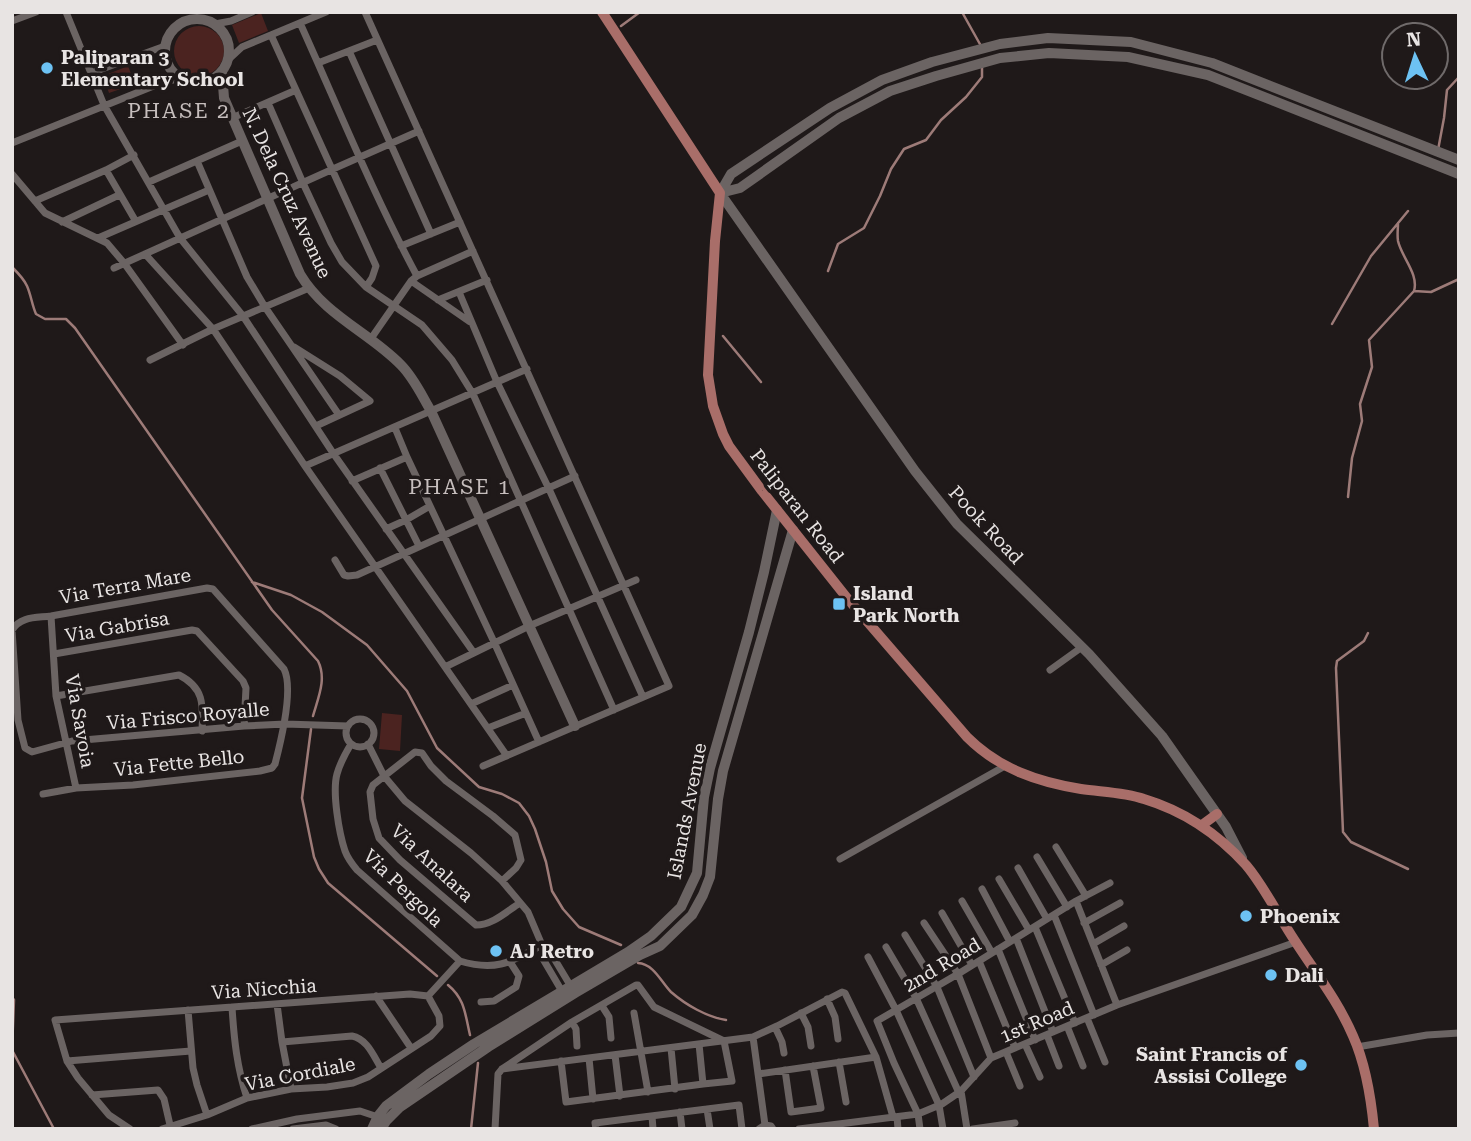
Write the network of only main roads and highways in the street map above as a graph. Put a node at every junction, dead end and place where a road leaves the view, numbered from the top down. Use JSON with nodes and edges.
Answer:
{"nodes":[{"id":1,"x":602,"y":12,"type":"edge"},
{"id":2,"x":1217,"y":814,"type":"road end"},
{"id":3,"x":1202,"y":825,"type":"junction"},
{"id":4,"x":1374,"y":1129,"type":"edge"}],
"edges":[{"from":1,"to":3,"type":"main road","name":"Paliparan Road"},
{"from":2,"to":3,"type":"main road"},
{"from":3,"to":4,"type":"main road","name":"Paliparan Road"}]}
